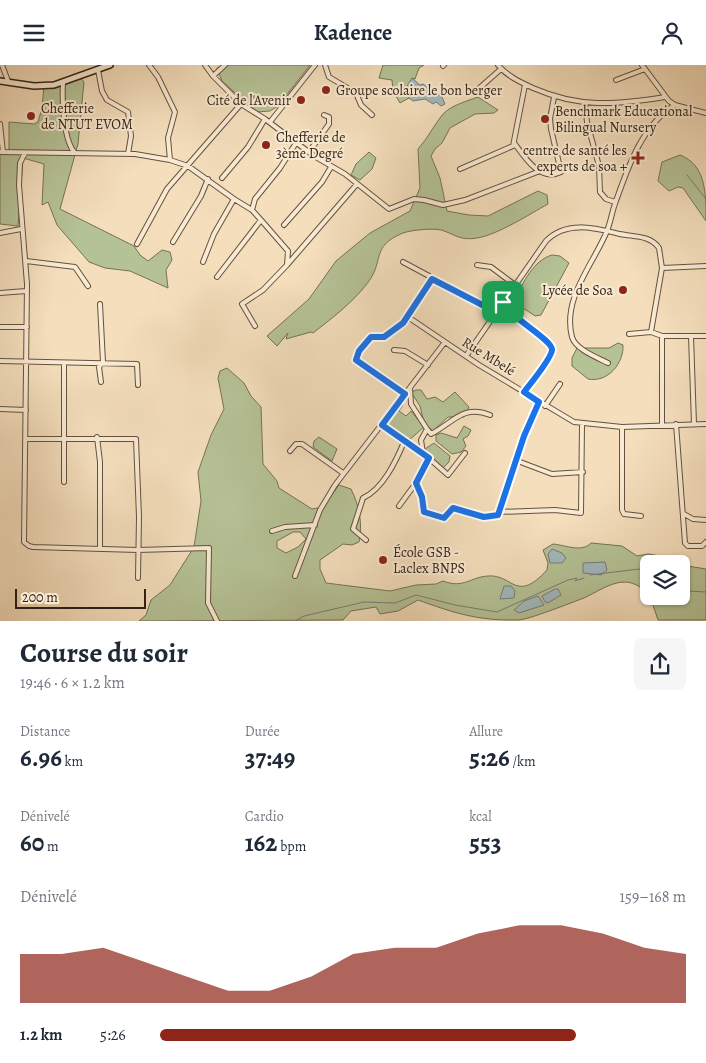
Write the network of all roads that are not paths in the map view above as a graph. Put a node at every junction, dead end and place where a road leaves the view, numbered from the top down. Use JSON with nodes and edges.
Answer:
{"nodes":[{"id":1,"x":2,"y":65,"type":"edge"},
{"id":2,"x":110,"y":65,"type":"edge"},
{"id":3,"x":148,"y":65,"type":"edge"},
{"id":4,"x":205,"y":65,"type":"edge"},
{"id":5,"x":225,"y":65,"type":"edge"},
{"id":6,"x":315,"y":65,"type":"edge"},
{"id":7,"x":325,"y":65,"type":"edge"},
{"id":8,"x":499,"y":67,"type":"edge"},
{"id":9,"x":643,"y":67,"type":"edge"},
{"id":10,"x":98,"y":70,"type":"junction"},
{"id":11,"x":213,"y":76,"type":"junction"},
{"id":12,"x":0,"y":81,"type":"edge"},
{"id":13,"x":8,"y":81,"type":"junction"},
{"id":14,"x":616,"y":81,"type":"dead end"},
{"id":15,"x":63,"y":83,"type":"junction"},
{"id":16,"x":525,"y":85,"type":"junction"},
{"id":17,"x":476,"y":91,"type":"dead end"},
{"id":18,"x":554,"y":97,"type":"junction"},
{"id":19,"x":665,"y":97,"type":"junction"},
{"id":20,"x":241,"y":104,"type":"junction"},
{"id":21,"x":585,"y":104,"type":"junction"},
{"id":22,"x":675,"y":105,"type":"junction"},
{"id":23,"x":706,"y":113,"type":"edge"},
{"id":24,"x":324,"y":115,"type":"dead end"},
{"id":25,"x":372,"y":115,"type":"dead end"},
{"id":26,"x":265,"y":119,"type":"junction"},
{"id":27,"x":270,"y":122,"type":"junction"},
{"id":28,"x":0,"y":123,"type":"edge"},
{"id":29,"x":296,"y":143,"type":"junction"},
{"id":30,"x":515,"y":144,"type":"junction"},
{"id":31,"x":1,"y":152,"type":"edge"},
{"id":32,"x":309,"y":152,"type":"junction"},
{"id":33,"x":25,"y":153,"type":"junction"},
{"id":34,"x":75,"y":153,"type":"junction"},
{"id":35,"x":128,"y":154,"type":"junction"},
{"id":36,"x":170,"y":160,"type":"junction"},
{"id":37,"x":188,"y":166,"type":"junction"},
{"id":38,"x":331,"y":167,"type":"junction"},
{"id":39,"x":460,"y":169,"type":"dead end"},
{"id":40,"x":540,"y":171,"type":"junction"},
{"id":41,"x":222,"y":178,"type":"dead end"},
{"id":42,"x":208,"y":179,"type":"junction"},
{"id":43,"x":357,"y":184,"type":"junction"},
{"id":44,"x":234,"y":199,"type":"junction"},
{"id":45,"x":615,"y":202,"type":"junction"},
{"id":46,"x":252,"y":211,"type":"junction"},
{"id":47,"x":261,"y":220,"type":"junction"},
{"id":48,"x":284,"y":225,"type":"dead end"},
{"id":49,"x":22,"y":229,"type":"junction"},
{"id":50,"x":608,"y":230,"type":"junction"},
{"id":51,"x":0,"y":233,"type":"edge"},
{"id":52,"x":173,"y":242,"type":"dead end"},
{"id":53,"x":136,"y":244,"type":"dead end"},
{"id":54,"x":26,"y":261,"type":"junction"},
{"id":55,"x":202,"y":262,"type":"dead end"},
{"id":56,"x":403,"y":262,"type":"dead end"},
{"id":57,"x":287,"y":265,"type":"junction"},
{"id":58,"x":477,"y":265,"type":"dead end"},
{"id":59,"x":706,"y":266,"type":"edge"},
{"id":60,"x":662,"y":268,"type":"junction"},
{"id":61,"x":217,"y":277,"type":"dead end"},
{"id":62,"x":432,"y":279,"type":"junction"},
{"id":63,"x":515,"y":285,"type":"junction"},
{"id":64,"x":88,"y":286,"type":"dead end"},
{"id":65,"x":26,"y":291,"type":"junction"},
{"id":66,"x":0,"y":293,"type":"edge"},
{"id":67,"x":503,"y":302,"type":"junction"},
{"id":68,"x":100,"y":304,"type":"dead end"},
{"id":69,"x":496,"y":312,"type":"junction"},
{"id":70,"x":408,"y":317,"type":"junction"},
{"id":71,"x":255,"y":326,"type":"dead end"},
{"id":72,"x":0,"y":327,"type":"edge"},
{"id":73,"x":27,"y":327,"type":"junction"},
{"id":74,"x":651,"y":332,"type":"junction"},
{"id":75,"x":629,"y":334,"type":"dead end"},
{"id":76,"x":706,"y":335,"type":"edge"},
{"id":77,"x":662,"y":336,"type":"junction"},
{"id":78,"x":690,"y":336,"type":"junction"},
{"id":79,"x":444,"y":342,"type":"junction"},
{"id":80,"x":394,"y":351,"type":"dead end"},
{"id":81,"x":466,"y":356,"type":"junction"},
{"id":82,"x":0,"y":361,"type":"edge"},
{"id":83,"x":28,"y":362,"type":"junction"},
{"id":84,"x":103,"y":362,"type":"junction"},
{"id":85,"x":64,"y":363,"type":"junction"},
{"id":86,"x":608,"y":363,"type":"dead end"},
{"id":87,"x":428,"y":365,"type":"junction"},
{"id":88,"x":101,"y":382,"type":"dead end"},
{"id":89,"x":560,"y":384,"type":"dead end"},
{"id":90,"x":138,"y":385,"type":"dead end"},
{"id":91,"x":410,"y":388,"type":"junction"},
{"id":92,"x":524,"y":392,"type":"junction"},
{"id":93,"x":405,"y":394,"type":"junction"},
{"id":94,"x":539,"y":402,"type":"junction"},
{"id":95,"x":545,"y":405,"type":"junction"},
{"id":96,"x":0,"y":409,"type":"edge"},
{"id":97,"x":26,"y":410,"type":"junction"},
{"id":98,"x":490,"y":415,"type":"dead end"},
{"id":99,"x":676,"y":424,"type":"junction"},
{"id":100,"x":694,"y":424,"type":"junction"},
{"id":101,"x":706,"y":424,"type":"edge"},
{"id":102,"x":382,"y":425,"type":"junction"},
{"id":103,"x":582,"y":425,"type":"junction"},
{"id":104,"x":662,"y":425,"type":"junction"},
{"id":105,"x":622,"y":427,"type":"junction"},
{"id":106,"x":427,"y":429,"type":"junction"},
{"id":107,"x":97,"y":437,"type":"junction"},
{"id":108,"x":27,"y":439,"type":"junction"},
{"id":109,"x":64,"y":439,"type":"junction"},
{"id":110,"x":404,"y":442,"type":"junction"},
{"id":111,"x":290,"y":451,"type":"dead end"},
{"id":112,"x":423,"y":453,"type":"junction"},
{"id":113,"x":465,"y":453,"type":"dead end"},
{"id":114,"x":429,"y":458,"type":"junction"},
{"id":115,"x":516,"y":460,"type":"junction"},
{"id":116,"x":583,"y":472,"type":"junction"},
{"id":117,"x":343,"y":473,"type":"junction"},
{"id":118,"x":64,"y":482,"type":"dead end"},
{"id":119,"x":416,"y":483,"type":"junction"},
{"id":120,"x":398,"y":505,"type":"dead end"},
{"id":121,"x":499,"y":512,"type":"junction"},
{"id":122,"x":684,"y":514,"type":"junction"},
{"id":123,"x":642,"y":516,"type":"dead end"},
{"id":124,"x":706,"y":520,"type":"edge"},
{"id":125,"x":315,"y":525,"type":"junction"},
{"id":126,"x":272,"y":531,"type":"dead end"},
{"id":127,"x":366,"y":540,"type":"dead end"},
{"id":128,"x":706,"y":542,"type":"edge"},
{"id":129,"x":100,"y":548,"type":"junction"},
{"id":130,"x":138,"y":549,"type":"junction"},
{"id":131,"x":295,"y":576,"type":"dead end"},
{"id":132,"x":138,"y":579,"type":"dead end"},
{"id":133,"x":217,"y":621,"type":"edge"}],
"edges":[{"from":1,"to":13,"type":"street"},
{"from":2,"to":10,"type":"street"},
{"from":3,"to":36,"type":"street"},
{"from":4,"to":11,"type":"street"},
{"from":5,"to":11,"type":"street"},
{"from":6,"to":27,"type":"street"},
{"from":7,"to":25,"type":"street"},
{"from":8,"to":16,"type":"street"},
{"from":8,"to":17,"type":"street"},
{"from":9,"to":14,"type":"street"},
{"from":9,"to":19,"type":"street"},
{"from":10,"to":15,"type":"street"},
{"from":10,"to":35,"type":"street"},
{"from":11,"to":20,"type":"street"},
{"from":12,"to":13,"type":"street"},
{"from":13,"to":15,"type":"street"},
{"from":15,"to":34,"type":"street"},
{"from":16,"to":18,"type":"street"},
{"from":16,"to":30,"type":"street"},
{"from":18,"to":21,"type":"street"},
{"from":18,"to":40,"type":"street"},
{"from":19,"to":21,"type":"street"},
{"from":19,"to":22,"type":"street"},
{"from":20,"to":26,"type":"street"},
{"from":20,"to":37,"type":"street"},
{"from":21,"to":45,"type":"street"},
{"from":22,"to":23,"type":"street"},
{"from":22,"to":45,"type":"street"},
{"from":24,"to":32,"type":"street"},
{"from":26,"to":27,"type":"street"},
{"from":26,"to":41,"type":"street"},
{"from":27,"to":29,"type":"street"},
{"from":28,"to":31,"type":"street"},
{"from":29,"to":32,"type":"street"},
{"from":29,"to":46,"type":"street"},
{"from":30,"to":39,"type":"street"},
{"from":30,"to":40,"type":"street"},
{"from":31,"to":33,"type":"street"},
{"from":32,"to":38,"type":"street"},
{"from":33,"to":34,"type":"street"},
{"from":33,"to":49,"type":"street"},
{"from":34,"to":35,"type":"street"},
{"from":35,"to":36,"type":"street"},
{"from":36,"to":37,"type":"street"},
{"from":37,"to":42,"type":"street"},
{"from":37,"to":53,"type":"street"},
{"from":38,"to":43,"type":"street"},
{"from":38,"to":48,"type":"street"},
{"from":40,"to":43,"type":"street"},
{"from":42,"to":44,"type":"street"},
{"from":42,"to":52,"type":"street"},
{"from":43,"to":57,"type":"street"},
{"from":44,"to":46,"type":"street"},
{"from":44,"to":55,"type":"street"},
{"from":45,"to":50,"type":"street"},
{"from":46,"to":47,"type":"street"},
{"from":47,"to":57,"type":"street"},
{"from":47,"to":61,"type":"street"},
{"from":49,"to":51,"type":"street"},
{"from":49,"to":54,"type":"street"},
{"from":50,"to":60,"type":"street"},
{"from":50,"to":63,"type":"street"},
{"from":50,"to":86,"type":"street"},
{"from":54,"to":64,"type":"street"},
{"from":54,"to":65,"type":"street"},
{"from":56,"to":62,"type":"street"},
{"from":57,"to":71,"type":"street"},
{"from":58,"to":63,"type":"street"},
{"from":59,"to":60,"type":"street"},
{"from":60,"to":74,"type":"street"},
{"from":62,"to":69,"type":"street"},
{"from":62,"to":70,"type":"street"},
{"from":63,"to":67,"type":"street"},
{"from":65,"to":66,"type":"street"},
{"from":65,"to":73,"type":"street"},
{"from":67,"to":69,"type":"street"},
{"from":67,"to":92,"type":"street"},
{"from":68,"to":84,"type":"street"},
{"from":69,"to":81,"type":"street"},
{"from":70,"to":79,"type":"street","name":"Rue Mbelé"},
{"from":70,"to":93,"type":"street"},
{"from":72,"to":73,"type":"street"},
{"from":73,"to":83,"type":"street"},
{"from":74,"to":75,"type":"street"},
{"from":74,"to":77,"type":"street"},
{"from":76,"to":78,"type":"street"},
{"from":77,"to":78,"type":"street"},
{"from":77,"to":104,"type":"street"},
{"from":78,"to":100,"type":"street"},
{"from":79,"to":81,"type":"street","name":"Rue Mbelé"},
{"from":79,"to":87,"type":"street"},
{"from":80,"to":87,"type":"street"},
{"from":81,"to":92,"type":"street","name":"Rue Mbelé"},
{"from":82,"to":83,"type":"street"},
{"from":83,"to":85,"type":"street"},
{"from":83,"to":97,"type":"street"},
{"from":84,"to":85,"type":"street"},
{"from":84,"to":88,"type":"street"},
{"from":84,"to":90,"type":"street"},
{"from":85,"to":109,"type":"street"},
{"from":87,"to":91,"type":"street"},
{"from":89,"to":95,"type":"street"},
{"from":91,"to":93,"type":"street"},
{"from":91,"to":106,"type":"street"},
{"from":92,"to":94,"type":"street","name":"Rue Mbelé"},
{"from":93,"to":102,"type":"street"},
{"from":94,"to":95,"type":"street","name":"Rue Mbelé"},
{"from":94,"to":115,"type":"street"},
{"from":95,"to":103,"type":"street","name":"Rue Mbelé"},
{"from":96,"to":97,"type":"street"},
{"from":97,"to":108,"type":"street"},
{"from":98,"to":106,"type":"street"},
{"from":99,"to":100,"type":"street","name":"Rue Mbelé"},
{"from":99,"to":104,"type":"street","name":"Rue Mbelé"},
{"from":99,"to":122,"type":"street"},
{"from":100,"to":101,"type":"street","name":"Rue Mbelé"},
{"from":102,"to":110,"type":"street"},
{"from":102,"to":117,"type":"street"},
{"from":103,"to":105,"type":"street","name":"Rue Mbelé"},
{"from":103,"to":116,"type":"street"},
{"from":104,"to":105,"type":"street","name":"Rue Mbelé"},
{"from":105,"to":123,"type":"street"},
{"from":106,"to":112,"type":"street"},
{"from":107,"to":109,"type":"street"},
{"from":107,"to":129,"type":"street"},
{"from":107,"to":130,"type":"street"},
{"from":108,"to":109,"type":"street"},
{"from":108,"to":129,"type":"street"},
{"from":109,"to":118,"type":"street"},
{"from":110,"to":112,"type":"street"},
{"from":110,"to":127,"type":"street"},
{"from":111,"to":117,"type":"street"},
{"from":112,"to":114,"type":"street"},
{"from":113,"to":114,"type":"street"},
{"from":114,"to":119,"type":"street"},
{"from":115,"to":116,"type":"street"},
{"from":115,"to":121,"type":"street"},
{"from":116,"to":121,"type":"street"},
{"from":117,"to":125,"type":"street"},
{"from":119,"to":120,"type":"street"},
{"from":119,"to":121,"type":"street"},
{"from":122,"to":124,"type":"street"},
{"from":122,"to":128,"type":"street"},
{"from":125,"to":126,"type":"street"},
{"from":125,"to":131,"type":"street"},
{"from":129,"to":130,"type":"street"},
{"from":130,"to":132,"type":"street"},
{"from":130,"to":133,"type":"street"}]}
